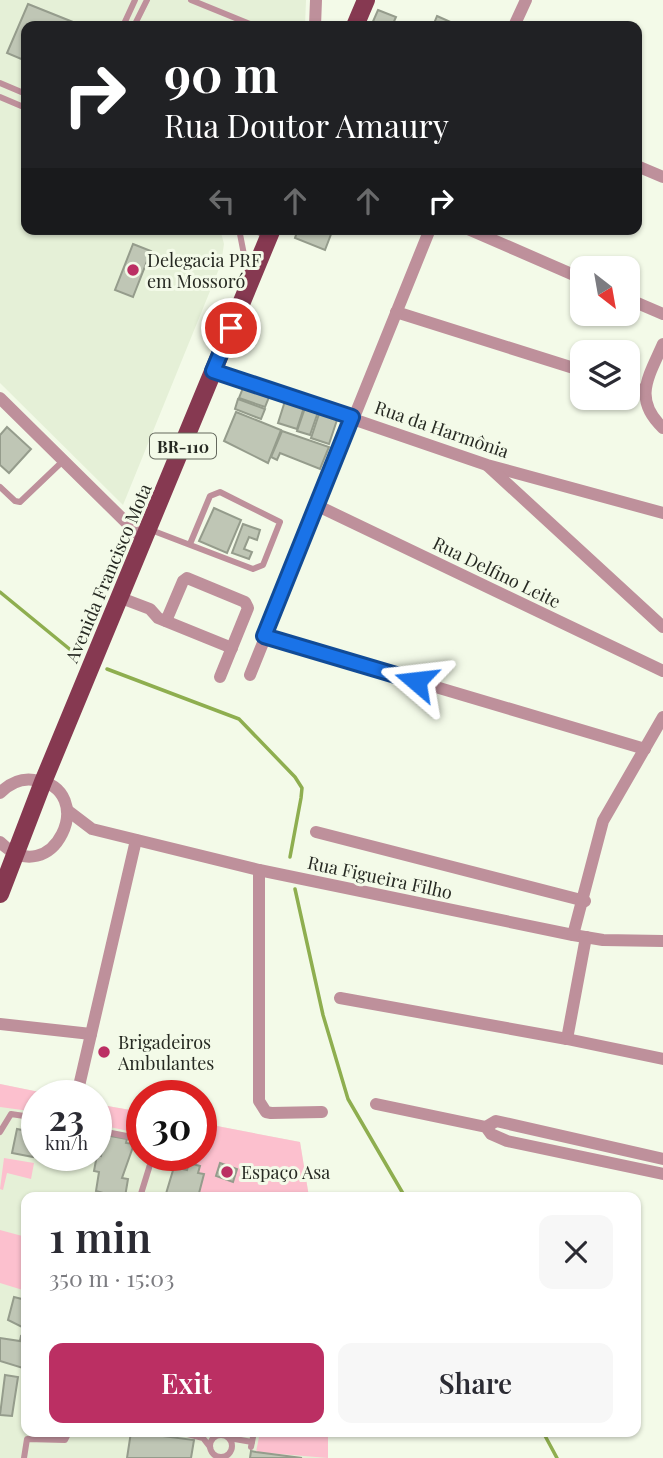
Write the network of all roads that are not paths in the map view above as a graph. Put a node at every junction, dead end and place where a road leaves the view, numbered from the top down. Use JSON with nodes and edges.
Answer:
{"nodes":[{"id":1,"x":135,"y":0,"type":"edge"},
{"id":2,"x":147,"y":0,"type":"edge"},
{"id":3,"x":191,"y":0,"type":"edge"},
{"id":4,"x":316,"y":0,"type":"edge"},
{"id":5,"x":366,"y":0,"type":"edge"},
{"id":6,"x":526,"y":0,"type":"edge"},
{"id":7,"x":125,"y":21,"type":"edge"},
{"id":8,"x":136,"y":21,"type":"edge"},
{"id":9,"x":244,"y":21,"type":"edge"},
{"id":10,"x":314,"y":21,"type":"edge"},
{"id":11,"x":357,"y":21,"type":"edge"},
{"id":12,"x":516,"y":21,"type":"edge"},
{"id":13,"x":0,"y":83,"type":"edge"},
{"id":14,"x":21,"y":92,"type":"edge"},
{"id":15,"x":0,"y":97,"type":"edge"},
{"id":16,"x":21,"y":106,"type":"edge"},
{"id":17,"x":642,"y":168,"type":"edge"},
{"id":18,"x":663,"y":177,"type":"edge"},
{"id":19,"x":240,"y":235,"type":"edge"},
{"id":20,"x":269,"y":235,"type":"edge"},
{"id":21,"x":428,"y":235,"type":"edge"},
{"id":22,"x":482,"y":235,"type":"edge"},
{"id":23,"x":570,"y":273,"type":"edge"},
{"id":24,"x":250,"y":282,"type":"junction"},
{"id":25,"x":640,"y":304,"type":"edge"},
{"id":26,"x":396,"y":312,"type":"junction"},
{"id":27,"x":663,"y":314,"type":"edge"},
{"id":28,"x":663,"y":344,"type":"edge"},
{"id":29,"x":570,"y":367,"type":"edge"},
{"id":30,"x":213,"y":371,"type":"junction"},
{"id":31,"x":640,"y":390,"type":"edge"},
{"id":32,"x":644,"y":391,"type":"junction"},
{"id":33,"x":0,"y":398,"type":"edge"},
{"id":34,"x":352,"y":417,"type":"junction"},
{"id":35,"x":663,"y":428,"type":"edge"},
{"id":36,"x":64,"y":460,"type":"junction"},
{"id":37,"x":487,"y":465,"type":"junction"},
{"id":38,"x":0,"y":487,"type":"edge"},
{"id":39,"x":316,"y":505,"type":"junction"},
{"id":40,"x":663,"y":513,"type":"edge"},
{"id":41,"x":148,"y":535,"type":"junction"},
{"id":42,"x":191,"y":544,"type":"junction"},
{"id":43,"x":121,"y":598,"type":"junction"},
{"id":44,"x":171,"y":608,"type":"junction"},
{"id":45,"x":150,"y":609,"type":"junction"},
{"id":46,"x":166,"y":621,"type":"junction"},
{"id":47,"x":663,"y":627,"type":"edge"},
{"id":48,"x":264,"y":636,"type":"junction"},
{"id":49,"x":232,"y":648,"type":"junction"},
{"id":50,"x":663,"y":671,"type":"edge"},
{"id":51,"x":250,"y":675,"type":"dead end"},
{"id":52,"x":220,"y":677,"type":"dead end"},
{"id":53,"x":663,"y":718,"type":"edge"},
{"id":54,"x":645,"y":749,"type":"junction"},
{"id":55,"x":43,"y":782,"type":"junction"},
{"id":56,"x":0,"y":793,"type":"edge"},
{"id":57,"x":67,"y":810,"type":"junction"},
{"id":58,"x":92,"y":829,"type":"junction"},
{"id":59,"x":316,"y":832,"type":"dead end"},
{"id":60,"x":62,"y":837,"type":"junction"},
{"id":61,"x":136,"y":840,"type":"junction"},
{"id":62,"x":0,"y":842,"type":"edge"},
{"id":63,"x":16,"y":853,"type":"junction"},
{"id":64,"x":259,"y":870,"type":"junction"},
{"id":65,"x":0,"y":894,"type":"edge"},
{"id":66,"x":584,"y":901,"type":"junction"},
{"id":67,"x":580,"y":936,"type":"junction"},
{"id":68,"x":663,"y":941,"type":"edge"},
{"id":69,"x":340,"y":998,"type":"dead end"},
{"id":70,"x":0,"y":1024,"type":"edge"},
{"id":71,"x":91,"y":1034,"type":"junction"},
{"id":72,"x":568,"y":1039,"type":"junction"},
{"id":73,"x":663,"y":1059,"type":"edge"},
{"id":74,"x":80,"y":1080,"type":"edge"},
{"id":75,"x":376,"y":1104,"type":"dead end"},
{"id":76,"x":322,"y":1112,"type":"dead end"},
{"id":77,"x":21,"y":1116,"type":"edge"},
{"id":78,"x":486,"y":1127,"type":"junction"},
{"id":79,"x":0,"y":1132,"type":"edge"},
{"id":80,"x":663,"y":1159,"type":"edge"},
{"id":81,"x":148,"y":1171,"type":"edge"},
{"id":82,"x":663,"y":1174,"type":"edge"},
{"id":83,"x":142,"y":1192,"type":"edge"},
{"id":84,"x":66,"y":1437,"type":"edge"},
{"id":85,"x":199,"y":1437,"type":"edge"},
{"id":86,"x":253,"y":1437,"type":"edge"},
{"id":87,"x":229,"y":1438,"type":"junction"},
{"id":88,"x":210,"y":1447,"type":"junction"},
{"id":89,"x":24,"y":1458,"type":"edge"}],
"edges":[{"from":1,"to":7,"type":"lane"},
{"from":2,"to":8,"type":"lane"},
{"from":3,"to":9,"type":"lane"},
{"from":4,"to":10,"type":"street"},
{"from":5,"to":11,"type":"main road"},
{"from":6,"to":12,"type":"street"},
{"from":13,"to":14,"type":"lane"},
{"from":15,"to":16,"type":"lane"},
{"from":17,"to":18,"type":"street"},
{"from":19,"to":24,"type":"lane"},
{"from":20,"to":24,"type":"main road","name":"Avenida Francisco Mota","number":"BR-110"},
{"from":21,"to":26,"type":"street"},
{"from":22,"to":23,"type":"street"},
{"from":24,"to":30,"type":"main road","name":"Avenida Francisco Mota","number":"BR-110"},
{"from":25,"to":27,"type":"street"},
{"from":26,"to":29,"type":"street"},
{"from":26,"to":34,"type":"street"},
{"from":28,"to":32,"type":"street"},
{"from":30,"to":34,"type":"street","name":"Rua da Harmônia"},
{"from":30,"to":41,"type":"main road","name":"Avenida Francisco Mota","number":"BR-110"},
{"from":31,"to":32,"type":"street"},
{"from":32,"to":35,"type":"street"},
{"from":33,"to":36,"type":"street"},
{"from":34,"to":37,"type":"street","name":"Rua da Harmônia"},
{"from":34,"to":39,"type":"street"},
{"from":36,"to":38,"type":"lane"},
{"from":36,"to":41,"type":"street"},
{"from":37,"to":40,"type":"street","name":"Rua da Harmônia"},
{"from":37,"to":47,"type":"street"},
{"from":39,"to":48,"type":"street"},
{"from":39,"to":50,"type":"street","name":"Rua Delfino Leite"},
{"from":41,"to":42,"type":"lane"},
{"from":41,"to":43,"type":"main road","name":"Avenida Francisco Mota","number":"BR-110"},
{"from":42,"to":42,"type":"lane"},
{"from":43,"to":45,"type":"street"},
{"from":43,"to":55,"type":"main road","name":"Avenida Francisco Mota","number":"BR-110"},
{"from":44,"to":45,"type":"street"},
{"from":44,"to":46,"type":"street"},
{"from":44,"to":49,"type":"street"},
{"from":45,"to":46,"type":"street"},
{"from":46,"to":49,"type":"street"},
{"from":48,"to":51,"type":"street"},
{"from":48,"to":54,"type":"street"},
{"from":49,"to":52,"type":"street"},
{"from":53,"to":54,"type":"street"},
{"from":54,"to":66,"type":"street"},
{"from":55,"to":56,"type":"street"},
{"from":55,"to":57,"type":"street","name":"Rua Figueira Filho"},
{"from":55,"to":63,"type":"main road","name":"Avenida Francisco Mota","number":"BR-110"},
{"from":57,"to":58,"type":"street","name":"Rua Figueira Filho"},
{"from":57,"to":60,"type":"street"},
{"from":58,"to":60,"type":"street","name":"Rua Figueira Filho"},
{"from":58,"to":61,"type":"street","name":"Rua Figueira Filho"},
{"from":59,"to":66,"type":"street","name":"Rua Figueira Filho"},
{"from":60,"to":63,"type":"street","name":"Rua Figueira Filho"},
{"from":61,"to":64,"type":"street","name":"Rua Figueira Filho"},
{"from":61,"to":71,"type":"street"},
{"from":62,"to":63,"type":"street"},
{"from":63,"to":65,"type":"main road","name":"Avenida Francisco Mota","number":"BR-110"},
{"from":64,"to":67,"type":"street","name":"Rua Figueira Filho"},
{"from":64,"to":76,"type":"street"},
{"from":66,"to":67,"type":"street"},
{"from":67,"to":68,"type":"street","name":"Rua Figueira Filho"},
{"from":67,"to":72,"type":"street"},
{"from":69,"to":72,"type":"street"},
{"from":70,"to":71,"type":"street"},
{"from":71,"to":74,"type":"street"},
{"from":72,"to":73,"type":"street"},
{"from":75,"to":78,"type":"street"},
{"from":77,"to":79,"type":"lane"},
{"from":78,"to":80,"type":"street"},
{"from":78,"to":82,"type":"street"},
{"from":81,"to":83,"type":"lane"},
{"from":84,"to":89,"type":"lane"},
{"from":85,"to":88,"type":"lane"},
{"from":86,"to":87,"type":"lane"},
{"from":87,"to":88,"type":"lane"},
{"from":87,"to":88,"type":"lane"}]}
